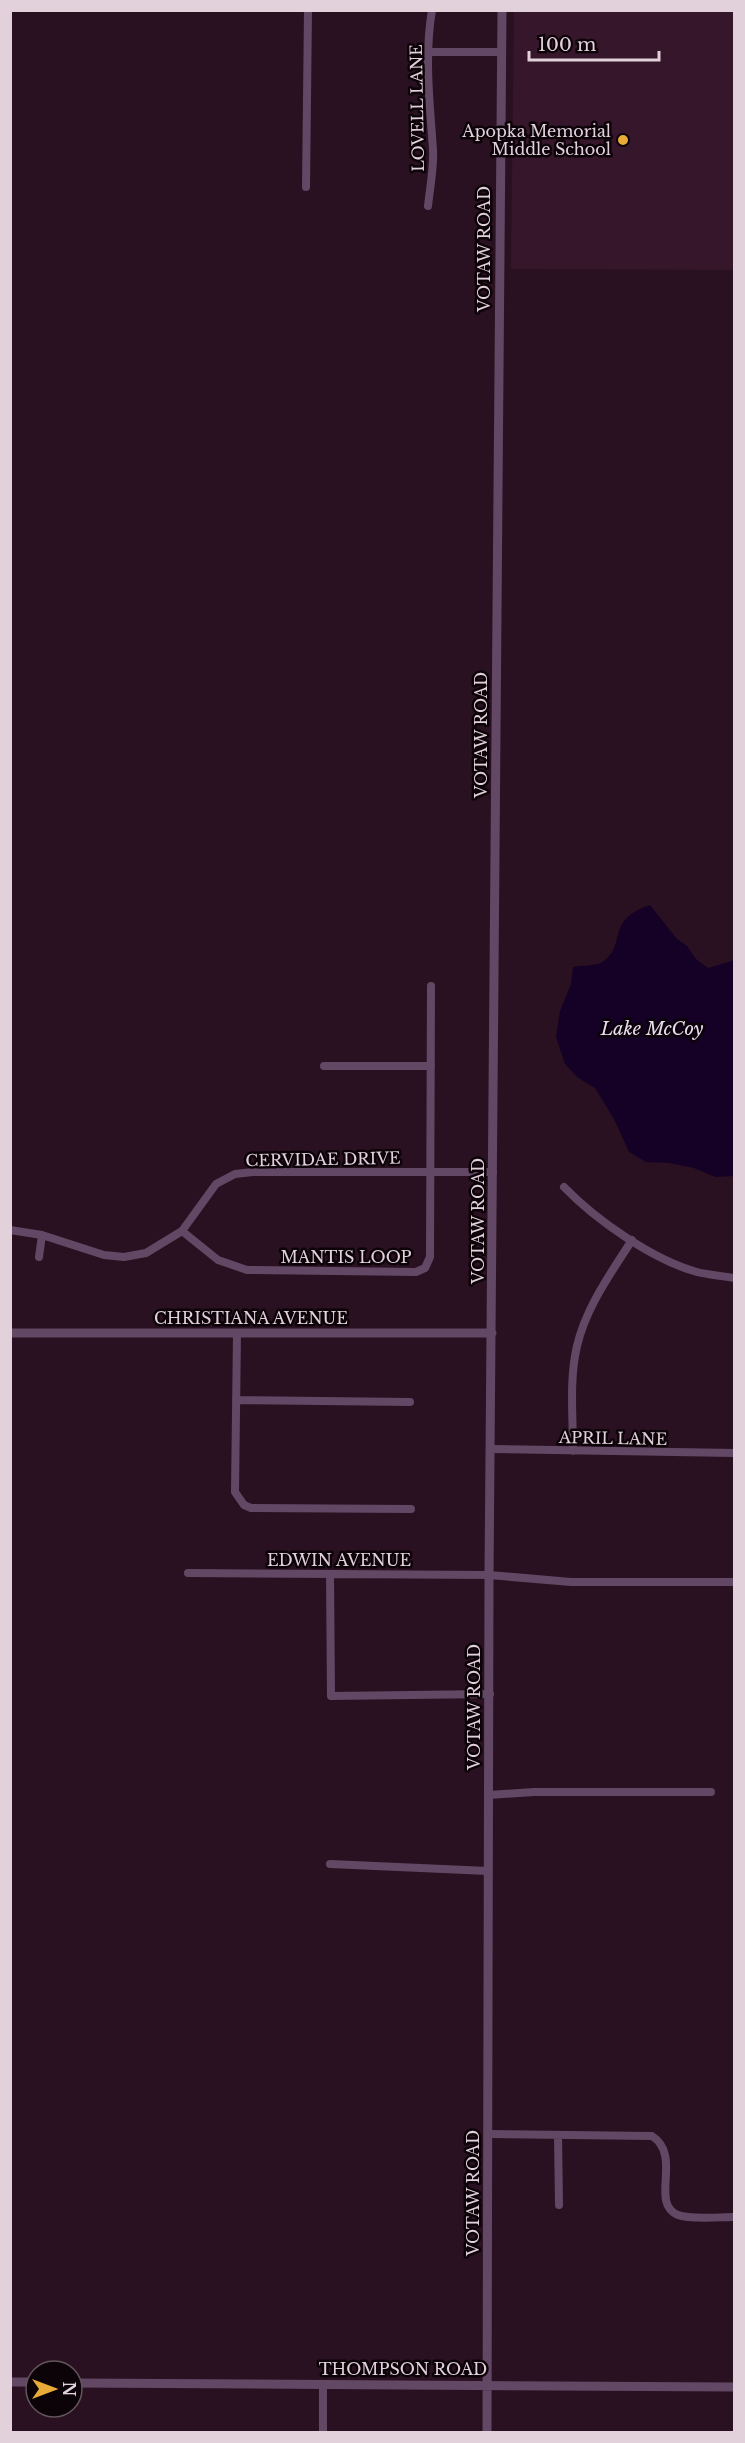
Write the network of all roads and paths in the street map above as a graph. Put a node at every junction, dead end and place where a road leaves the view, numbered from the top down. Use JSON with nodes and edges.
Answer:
{"nodes":[{"id":1,"x":308,"y":10,"type":"edge"},
{"id":2,"x":432,"y":10,"type":"edge"},
{"id":3,"x":502,"y":10,"type":"edge"},
{"id":4,"x":428,"y":52,"type":"junction"},
{"id":5,"x":501,"y":52,"type":"junction"},
{"id":6,"x":306,"y":187,"type":"dead end"},
{"id":7,"x":428,"y":206,"type":"dead end"},
{"id":8,"x":431,"y":986,"type":"dead end"},
{"id":9,"x":324,"y":1066,"type":"dead end"},
{"id":10,"x":431,"y":1066,"type":"junction"},
{"id":11,"x":430,"y":1172,"type":"junction"},
{"id":12,"x":493,"y":1172,"type":"junction"},
{"id":13,"x":564,"y":1187,"type":"dead end"},
{"id":14,"x":10,"y":1230,"type":"edge"},
{"id":15,"x":182,"y":1231,"type":"junction"},
{"id":16,"x":42,"y":1235,"type":"junction"},
{"id":17,"x":632,"y":1240,"type":"junction"},
{"id":18,"x":39,"y":1257,"type":"dead end"},
{"id":19,"x":735,"y":1278,"type":"edge"},
{"id":20,"x":10,"y":1333,"type":"edge"},
{"id":21,"x":237,"y":1333,"type":"junction"},
{"id":22,"x":492,"y":1333,"type":"junction"},
{"id":23,"x":236,"y":1400,"type":"junction"},
{"id":24,"x":410,"y":1402,"type":"dead end"},
{"id":25,"x":491,"y":1449,"type":"junction"},
{"id":26,"x":573,"y":1451,"type":"junction"},
{"id":27,"x":735,"y":1453,"type":"edge"},
{"id":28,"x":411,"y":1509,"type":"dead end"},
{"id":29,"x":188,"y":1573,"type":"dead end"},
{"id":30,"x":330,"y":1574,"type":"junction"},
{"id":31,"x":489,"y":1575,"type":"junction"},
{"id":32,"x":735,"y":1582,"type":"edge"},
{"id":33,"x":490,"y":1694,"type":"junction"},
{"id":34,"x":711,"y":1792,"type":"dead end"},
{"id":35,"x":489,"y":1795,"type":"junction"},
{"id":36,"x":330,"y":1864,"type":"dead end"},
{"id":37,"x":488,"y":1871,"type":"junction"},
{"id":38,"x":488,"y":2134,"type":"junction"},
{"id":39,"x":558,"y":2135,"type":"junction"},
{"id":40,"x":559,"y":2205,"type":"dead end"},
{"id":41,"x":735,"y":2217,"type":"edge"},
{"id":42,"x":84,"y":2383,"type":"edge"},
{"id":43,"x":323,"y":2384,"type":"junction"},
{"id":44,"x":487,"y":2384,"type":"junction"},
{"id":45,"x":735,"y":2387,"type":"edge"},
{"id":46,"x":323,"y":2433,"type":"edge"},
{"id":47,"x":487,"y":2433,"type":"edge"}],
"edges":[{"from":1,"to":6,"type":"street"},
{"from":2,"to":4,"type":"street","name":"LOVELL LANE"},
{"from":3,"to":5,"type":"street","name":"VOTAW ROAD"},
{"from":4,"to":5,"type":"street"},
{"from":4,"to":7,"type":"street","name":"LOVELL LANE"},
{"from":5,"to":12,"type":"street","name":"VOTAW ROAD"},
{"from":8,"to":10,"type":"street","name":"MANTIS LOOP"},
{"from":9,"to":10,"type":"street"},
{"from":10,"to":11,"type":"street","name":"MANTIS LOOP"},
{"from":11,"to":12,"type":"street","name":"CERVIDAE DRIVE"},
{"from":11,"to":15,"type":"street","name":"CERVIDAE DRIVE"},
{"from":11,"to":15,"type":"street","name":"MANTIS LOOP"},
{"from":12,"to":22,"type":"street","name":"VOTAW ROAD"},
{"from":13,"to":17,"type":"street"},
{"from":14,"to":16,"type":"street","name":"CERVIDAE DRIVE"},
{"from":15,"to":16,"type":"street","name":"CERVIDAE DRIVE"},
{"from":16,"to":18,"type":"street"},
{"from":17,"to":19,"type":"street"},
{"from":17,"to":26,"type":"street"},
{"from":20,"to":21,"type":"street","name":"CHRISTIANA AVENUE"},
{"from":21,"to":22,"type":"street","name":"CHRISTIANA AVENUE"},
{"from":21,"to":23,"type":"street"},
{"from":22,"to":25,"type":"street","name":"VOTAW ROAD"},
{"from":23,"to":24,"type":"street"},
{"from":23,"to":28,"type":"street"},
{"from":25,"to":26,"type":"street","name":"APRIL LANE"},
{"from":25,"to":31,"type":"street","name":"VOTAW ROAD"},
{"from":26,"to":27,"type":"street","name":"APRIL LANE"},
{"from":29,"to":30,"type":"street","name":"EDWIN AVENUE"},
{"from":30,"to":31,"type":"street","name":"EDWIN AVENUE"},
{"from":30,"to":33,"type":"street"},
{"from":31,"to":32,"type":"street","name":"EDWIN AVENUE"},
{"from":31,"to":33,"type":"street","name":"VOTAW ROAD"},
{"from":33,"to":35,"type":"street","name":"VOTAW ROAD"},
{"from":34,"to":35,"type":"street"},
{"from":35,"to":37,"type":"street","name":"VOTAW ROAD"},
{"from":36,"to":37,"type":"street"},
{"from":37,"to":38,"type":"street","name":"VOTAW ROAD"},
{"from":38,"to":39,"type":"street"},
{"from":38,"to":44,"type":"street","name":"VOTAW ROAD"},
{"from":39,"to":40,"type":"street"},
{"from":39,"to":41,"type":"street"},
{"from":42,"to":43,"type":"street","name":"THOMPSON ROAD"},
{"from":43,"to":44,"type":"street","name":"THOMPSON ROAD"},
{"from":43,"to":46,"type":"street"},
{"from":44,"to":45,"type":"street","name":"THOMPSON ROAD"},
{"from":44,"to":47,"type":"street","name":"VOTAW ROAD"}]}
